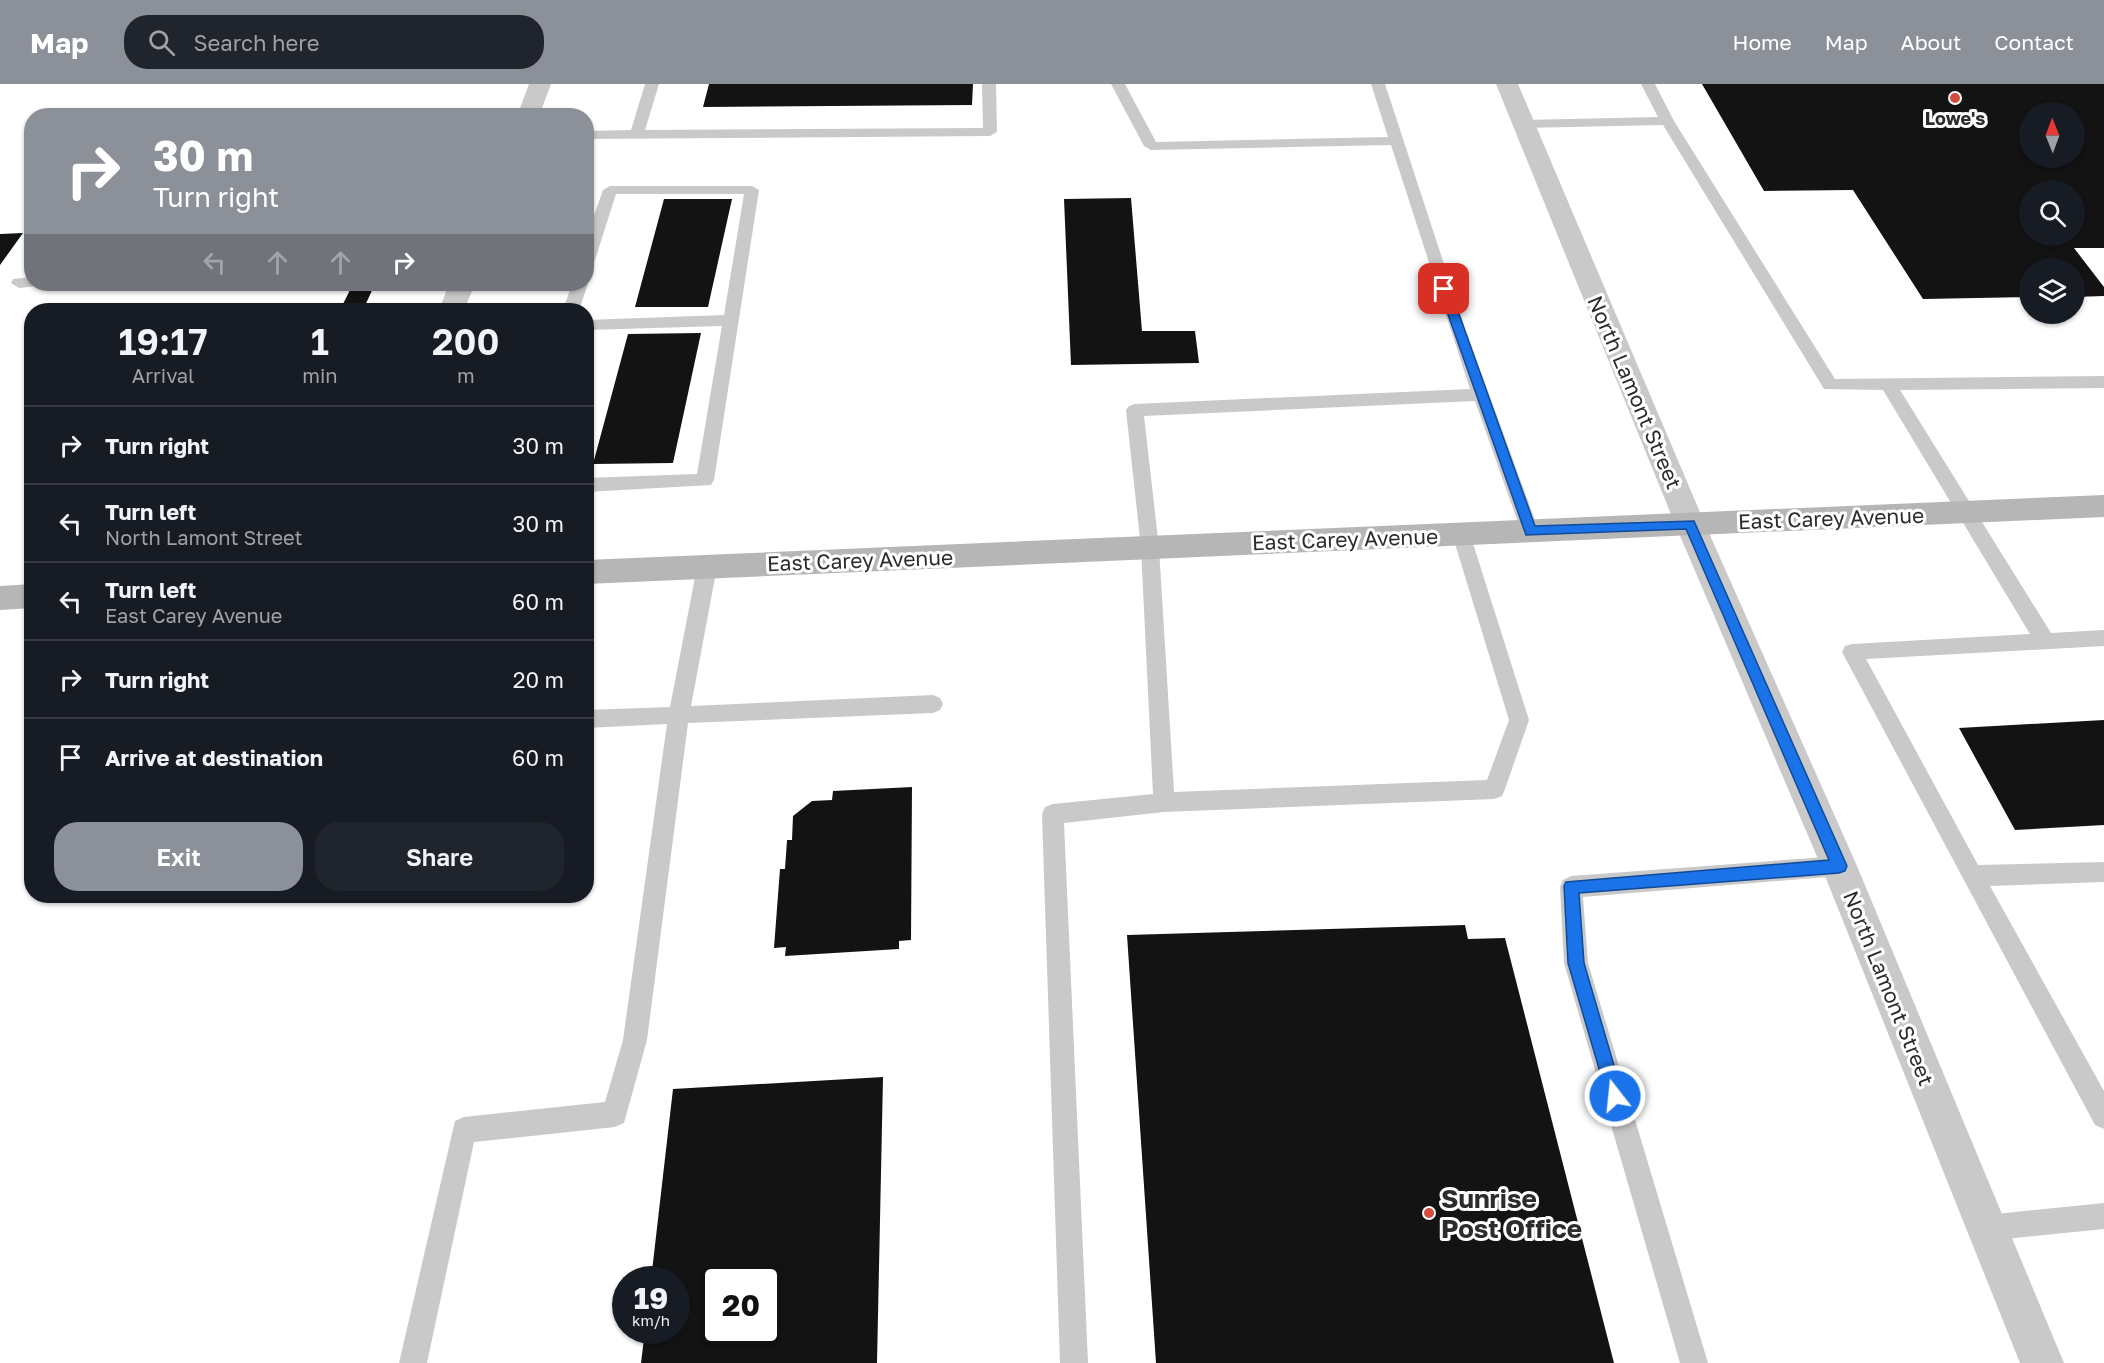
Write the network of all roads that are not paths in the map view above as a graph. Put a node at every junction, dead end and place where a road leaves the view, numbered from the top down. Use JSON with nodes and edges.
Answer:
{"nodes":[{"id":1,"x":540,"y":84,"type":"edge"},
{"id":2,"x":652,"y":84,"type":"edge"},
{"id":3,"x":989,"y":84,"type":"edge"},
{"id":4,"x":1118,"y":84,"type":"edge"},
{"id":5,"x":1378,"y":84,"type":"edge"},
{"id":6,"x":1507,"y":84,"type":"edge"},
{"id":7,"x":1648,"y":84,"type":"edge"},
{"id":8,"x":531,"y":108,"type":"edge"},
{"id":9,"x":1667,"y":121,"type":"junction"},
{"id":10,"x":1523,"y":124,"type":"junction"},
{"id":11,"x":637,"y":134,"type":"junction"},
{"id":12,"x":594,"y":135,"type":"edge"},
{"id":13,"x":1396,"y":141,"type":"junction"},
{"id":14,"x":594,"y":239,"type":"edge"},
{"id":15,"x":731,"y":320,"type":"junction"},
{"id":16,"x":594,"y":325,"type":"edge"},
{"id":17,"x":2104,"y":382,"type":"edge"},
{"id":18,"x":1888,"y":384,"type":"junction"},
{"id":19,"x":1481,"y":395,"type":"junction"},
{"id":20,"x":594,"y":485,"type":"edge"},
{"id":21,"x":2104,"y":506,"type":"edge"},
{"id":22,"x":1964,"y":512,"type":"junction"},
{"id":23,"x":1690,"y":524,"type":"junction"},
{"id":24,"x":1530,"y":531,"type":"junction"},
{"id":25,"x":1461,"y":534,"type":"junction"},
{"id":26,"x":1150,"y":548,"type":"junction"},
{"id":27,"x":707,"y":567,"type":"junction"},
{"id":28,"x":594,"y":572,"type":"edge"},
{"id":29,"x":24,"y":596,"type":"edge"},
{"id":30,"x":0,"y":598,"type":"edge"},
{"id":31,"x":2104,"y":638,"type":"edge"},
{"id":32,"x":2045,"y":641,"type":"junction"},
{"id":33,"x":933,"y":704,"type":"dead end"},
{"id":34,"x":680,"y":716,"type":"junction"},
{"id":35,"x":594,"y":719,"type":"edge"},
{"id":36,"x":1164,"y":802,"type":"junction"},
{"id":37,"x":1839,"y":866,"type":"junction"},
{"id":38,"x":2104,"y":872,"type":"edge"},
{"id":39,"x":1972,"y":876,"type":"junction"},
{"id":40,"x":2104,"y":1116,"type":"edge"},
{"id":41,"x":2104,"y":1216,"type":"edge"},
{"id":42,"x":1986,"y":1228,"type":"junction"},
{"id":43,"x":413,"y":1363,"type":"edge"},
{"id":44,"x":1074,"y":1363,"type":"edge"},
{"id":45,"x":1694,"y":1363,"type":"edge"},
{"id":46,"x":2042,"y":1363,"type":"edge"}],
"edges":[{"from":1,"to":8,"type":"street"},
{"from":2,"to":11,"type":"lane"},
{"from":3,"to":11,"type":"lane"},
{"from":4,"to":13,"type":"lane"},
{"from":5,"to":13,"type":"lane"},
{"from":6,"to":10,"type":"street","name":"North Lamont Street"},
{"from":7,"to":9,"type":"lane"},
{"from":9,"to":10,"type":"lane"},
{"from":9,"to":18,"type":"lane"},
{"from":10,"to":23,"type":"street","name":"North Lamont Street"},
{"from":11,"to":12,"type":"lane"},
{"from":13,"to":19,"type":"lane"},
{"from":14,"to":15,"type":"lane"},
{"from":15,"to":16,"type":"lane"},
{"from":15,"to":20,"type":"lane"},
{"from":17,"to":18,"type":"lane"},
{"from":18,"to":22,"type":"lane"},
{"from":19,"to":24,"type":"lane"},
{"from":19,"to":26,"type":"lane"},
{"from":21,"to":22,"type":"main road","name":"East Carey Avenue"},
{"from":22,"to":23,"type":"main road","name":"East Carey Avenue"},
{"from":22,"to":32,"type":"lane"},
{"from":23,"to":24,"type":"main road","name":"East Carey Avenue"},
{"from":23,"to":37,"type":"street","name":"North Lamont Street"},
{"from":24,"to":25,"type":"main road","name":"East Carey Avenue"},
{"from":25,"to":26,"type":"main road","name":"East Carey Avenue"},
{"from":25,"to":36,"type":"lane"},
{"from":26,"to":27,"type":"main road","name":"East Carey Avenue"},
{"from":26,"to":36,"type":"lane"},
{"from":27,"to":28,"type":"main road","name":"East Carey Avenue"},
{"from":27,"to":34,"type":"lane"},
{"from":29,"to":30,"type":"main road"},
{"from":31,"to":32,"type":"lane"},
{"from":32,"to":39,"type":"lane"},
{"from":33,"to":34,"type":"lane"},
{"from":34,"to":35,"type":"lane"},
{"from":34,"to":43,"type":"lane"},
{"from":36,"to":44,"type":"lane"},
{"from":37,"to":42,"type":"street","name":"North Lamont Street"},
{"from":37,"to":45,"type":"lane"},
{"from":38,"to":39,"type":"lane"},
{"from":39,"to":40,"type":"lane"},
{"from":41,"to":42,"type":"lane"},
{"from":42,"to":46,"type":"street","name":"North Lamont Street"}]}
